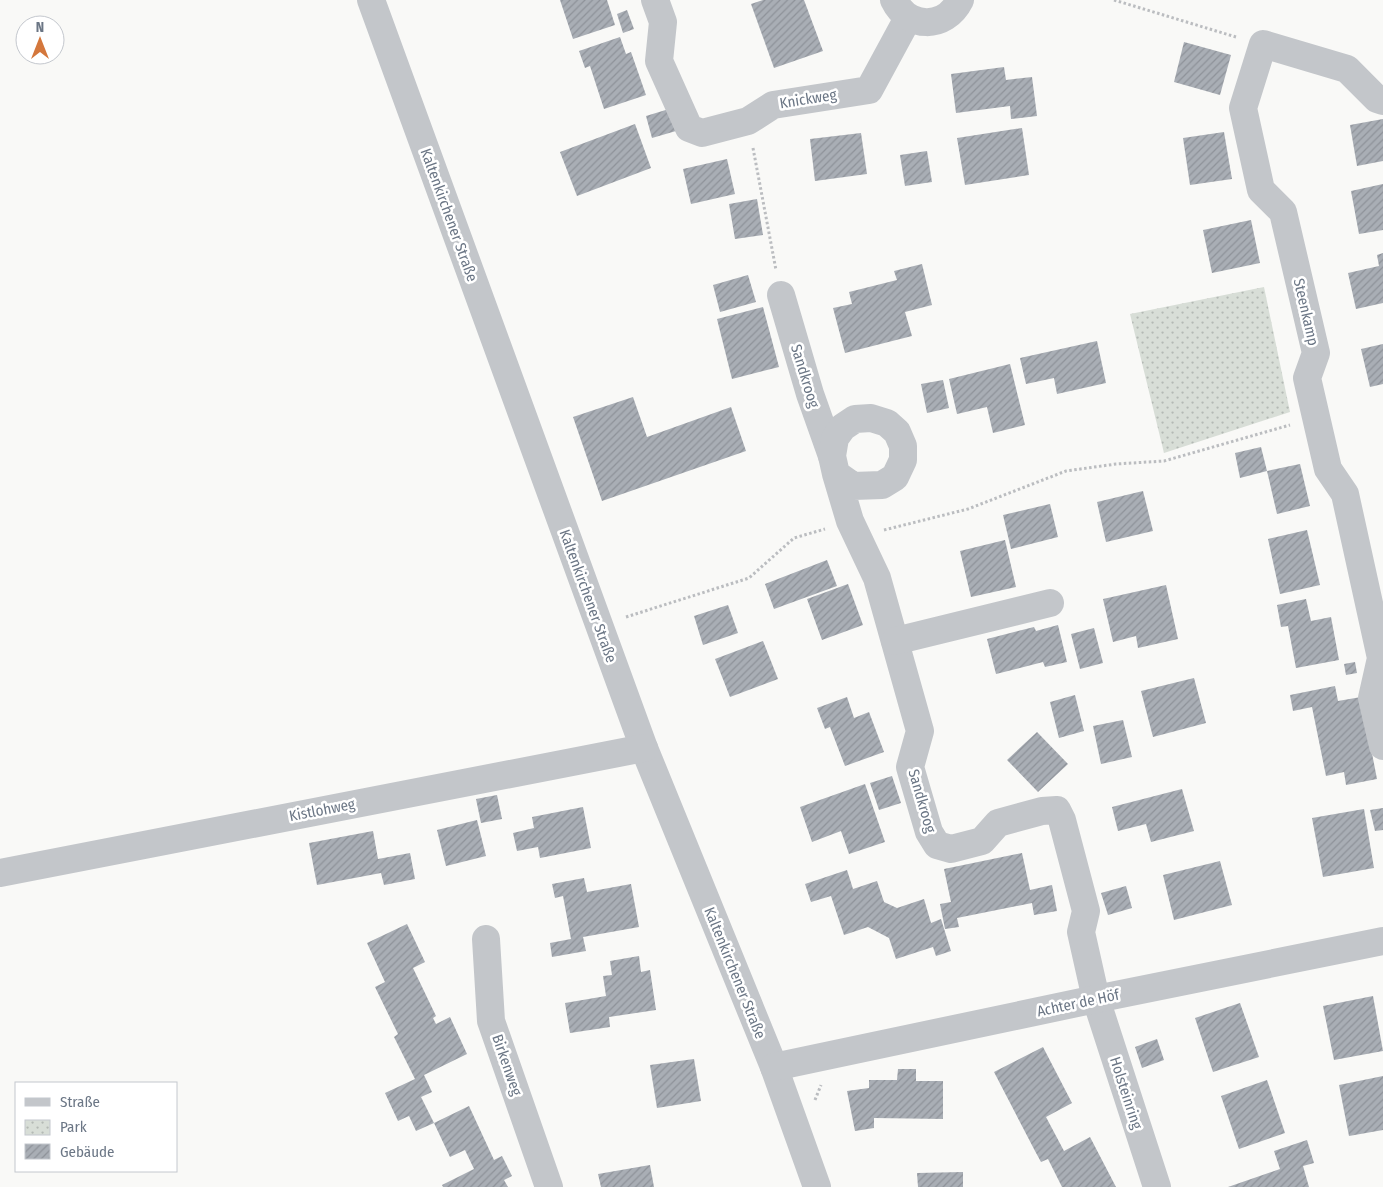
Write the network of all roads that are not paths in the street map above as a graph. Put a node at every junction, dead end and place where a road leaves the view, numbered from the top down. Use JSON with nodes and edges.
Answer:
{"nodes":[{"id":1,"x":371,"y":0,"type":"edge"},
{"id":2,"x":654,"y":0,"type":"edge"},
{"id":3,"x":960,"y":0,"type":"edge"},
{"id":4,"x":901,"y":9,"type":"edge"},
{"id":5,"x":1383,"y":101,"type":"edge"},
{"id":6,"x":780,"y":295,"type":"road end"},
{"id":7,"x":1050,"y":603,"type":"dead end"},
{"id":8,"x":895,"y":641,"type":"junction"},
{"id":9,"x":1383,"y":746,"type":"edge"},
{"id":10,"x":644,"y":748,"type":"junction"},
{"id":11,"x":0,"y":873,"type":"edge"},
{"id":12,"x":486,"y":939,"type":"dead end"},
{"id":13,"x":1383,"y":941,"type":"edge"},
{"id":14,"x":1096,"y":999,"type":"junction"},
{"id":15,"x":774,"y":1067,"type":"junction"},
{"id":16,"x":550,"y":1187,"type":"edge"},
{"id":17,"x":817,"y":1187,"type":"edge"},
{"id":18,"x":1157,"y":1187,"type":"edge"}],
"edges":[{"from":1,"to":10,"type":"street","name":"Kaltenkirchener Straße"},
{"from":2,"to":4,"type":"street","name":"Knickweg"},
{"from":3,"to":4,"type":"street","name":"Knickweg"},
{"from":5,"to":9,"type":"street","name":"Steenkamp"},
{"from":6,"to":8,"type":"street","name":"Sandkroog"},
{"from":7,"to":8,"type":"street"},
{"from":8,"to":14,"type":"street","name":"Sandkroog"},
{"from":10,"to":11,"type":"street","name":"Kistlohweg"},
{"from":10,"to":15,"type":"street","name":"Kaltenkirchener Straße"},
{"from":12,"to":16,"type":"street","name":"Birkenweg"},
{"from":13,"to":14,"type":"street","name":"Achter de Höf"},
{"from":14,"to":15,"type":"street","name":"Achter de Höf"},
{"from":14,"to":18,"type":"street","name":"Holsteinring"},
{"from":15,"to":17,"type":"street","name":"Kaltenkirchener Straße"}]}
